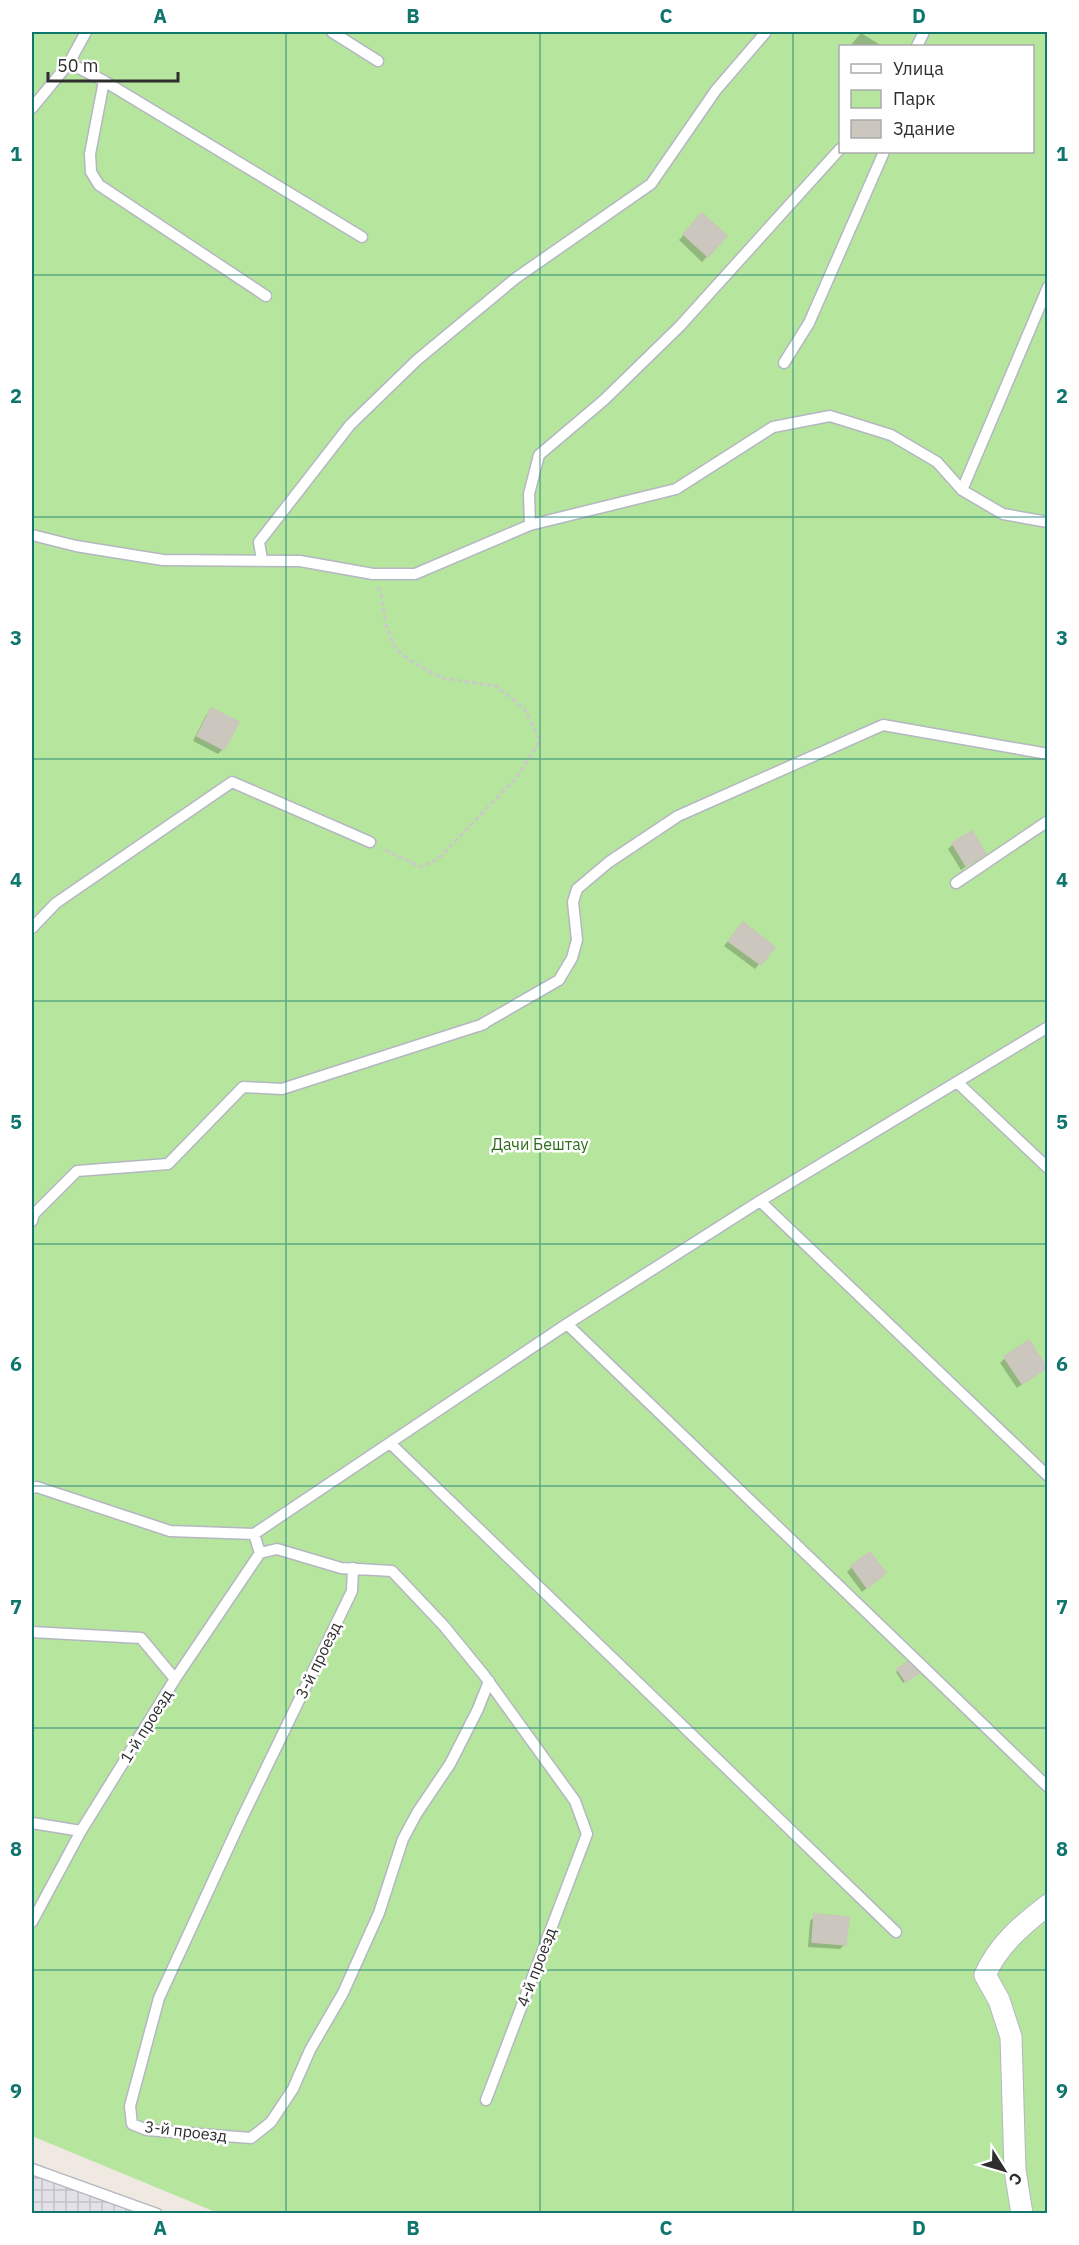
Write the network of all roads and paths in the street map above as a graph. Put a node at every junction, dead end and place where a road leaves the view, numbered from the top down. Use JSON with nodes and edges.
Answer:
{"nodes":[{"id":1,"x":87,"y":32,"type":"edge"},
{"id":2,"x":332,"y":32,"type":"edge"},
{"id":3,"x":766,"y":32,"type":"edge"},
{"id":4,"x":378,"y":61,"type":"dead end"},
{"id":5,"x":69,"y":63,"type":"junction"},
{"id":6,"x":104,"y":81,"type":"junction"},
{"id":7,"x":32,"y":108,"type":"edge"},
{"id":8,"x":839,"y":150,"type":"edge"},
{"id":9,"x":884,"y":153,"type":"edge"},
{"id":10,"x":362,"y":237,"type":"dead end"},
{"id":11,"x":1047,"y":287,"type":"edge"},
{"id":12,"x":266,"y":296,"type":"dead end"},
{"id":13,"x":784,"y":363,"type":"dead end"},
{"id":14,"x":962,"y":490,"type":"junction"},
{"id":15,"x":1047,"y":522,"type":"edge"},
{"id":16,"x":530,"y":525,"type":"junction"},
{"id":17,"x":32,"y":535,"type":"edge"},
{"id":18,"x":262,"y":560,"type":"junction"},
{"id":19,"x":373,"y":574,"type":"junction"},
{"id":20,"x":1047,"y":754,"type":"edge"},
{"id":21,"x":1047,"y":820,"type":"edge"},
{"id":22,"x":370,"y":842,"type":"joint"},
{"id":23,"x":956,"y":883,"type":"dead end"},
{"id":24,"x":32,"y":928,"type":"edge"},
{"id":25,"x":1047,"y":1027,"type":"edge"},
{"id":26,"x":958,"y":1083,"type":"junction"},
{"id":27,"x":1047,"y":1168,"type":"edge"},
{"id":28,"x":760,"y":1201,"type":"junction"},
{"id":29,"x":32,"y":1221,"type":"edge"},
{"id":30,"x":567,"y":1324,"type":"junction"},
{"id":31,"x":390,"y":1443,"type":"junction"},
{"id":32,"x":1047,"y":1476,"type":"edge"},
{"id":33,"x":32,"y":1488,"type":"edge"},
{"id":34,"x":254,"y":1534,"type":"junction"},
{"id":35,"x":260,"y":1553,"type":"junction"},
{"id":36,"x":353,"y":1568,"type":"junction"},
{"id":37,"x":32,"y":1632,"type":"edge"},
{"id":38,"x":175,"y":1679,"type":"junction"},
{"id":39,"x":489,"y":1681,"type":"junction"},
{"id":40,"x":1047,"y":1787,"type":"edge"},
{"id":41,"x":32,"y":1823,"type":"edge"},
{"id":42,"x":81,"y":1831,"type":"junction"},
{"id":43,"x":1047,"y":1905,"type":"edge"},
{"id":44,"x":32,"y":1922,"type":"edge"},
{"id":45,"x":896,"y":1932,"type":"dead end"},
{"id":46,"x":486,"y":2100,"type":"dead end"},
{"id":47,"x":32,"y":2169,"type":"edge"},
{"id":48,"x":157,"y":2214,"type":"edge"},
{"id":49,"x":1022,"y":2214,"type":"edge"}],
"edges":[{"from":1,"to":5,"type":"lane"},
{"from":2,"to":4,"type":"lane"},
{"from":3,"to":18,"type":"lane"},
{"from":5,"to":6,"type":"lane"},
{"from":5,"to":7,"type":"lane"},
{"from":6,"to":10,"type":"lane"},
{"from":6,"to":12,"type":"lane"},
{"from":8,"to":16,"type":"lane"},
{"from":9,"to":13,"type":"lane"},
{"from":11,"to":14,"type":"lane"},
{"from":14,"to":15,"type":"lane"},
{"from":14,"to":16,"type":"lane"},
{"from":16,"to":19,"type":"lane"},
{"from":17,"to":18,"type":"lane"},
{"from":18,"to":19,"type":"lane"},
{"from":19,"to":22,"type":"path"},
{"from":20,"to":29,"type":"lane"},
{"from":21,"to":23,"type":"lane"},
{"from":22,"to":24,"type":"lane"},
{"from":25,"to":26,"type":"lane"},
{"from":26,"to":27,"type":"lane"},
{"from":26,"to":28,"type":"lane"},
{"from":28,"to":30,"type":"lane"},
{"from":28,"to":32,"type":"lane"},
{"from":30,"to":31,"type":"lane"},
{"from":30,"to":40,"type":"lane"},
{"from":31,"to":34,"type":"lane"},
{"from":31,"to":45,"type":"lane"},
{"from":33,"to":34,"type":"lane"},
{"from":34,"to":35,"type":"lane"},
{"from":35,"to":36,"type":"lane"},
{"from":35,"to":38,"type":"lane","name":"1-й проезд"},
{"from":36,"to":39,"type":"lane"},
{"from":36,"to":39,"type":"lane","name":"3-й проезд"},
{"from":37,"to":38,"type":"lane"},
{"from":38,"to":42,"type":"lane","name":"1-й проезд"},
{"from":39,"to":46,"type":"lane","name":"4-й проезд"},
{"from":41,"to":42,"type":"lane"},
{"from":42,"to":44,"type":"lane","name":"1-й проезд"},
{"from":43,"to":49,"type":"street"},
{"from":47,"to":48,"type":"lane"}]}
